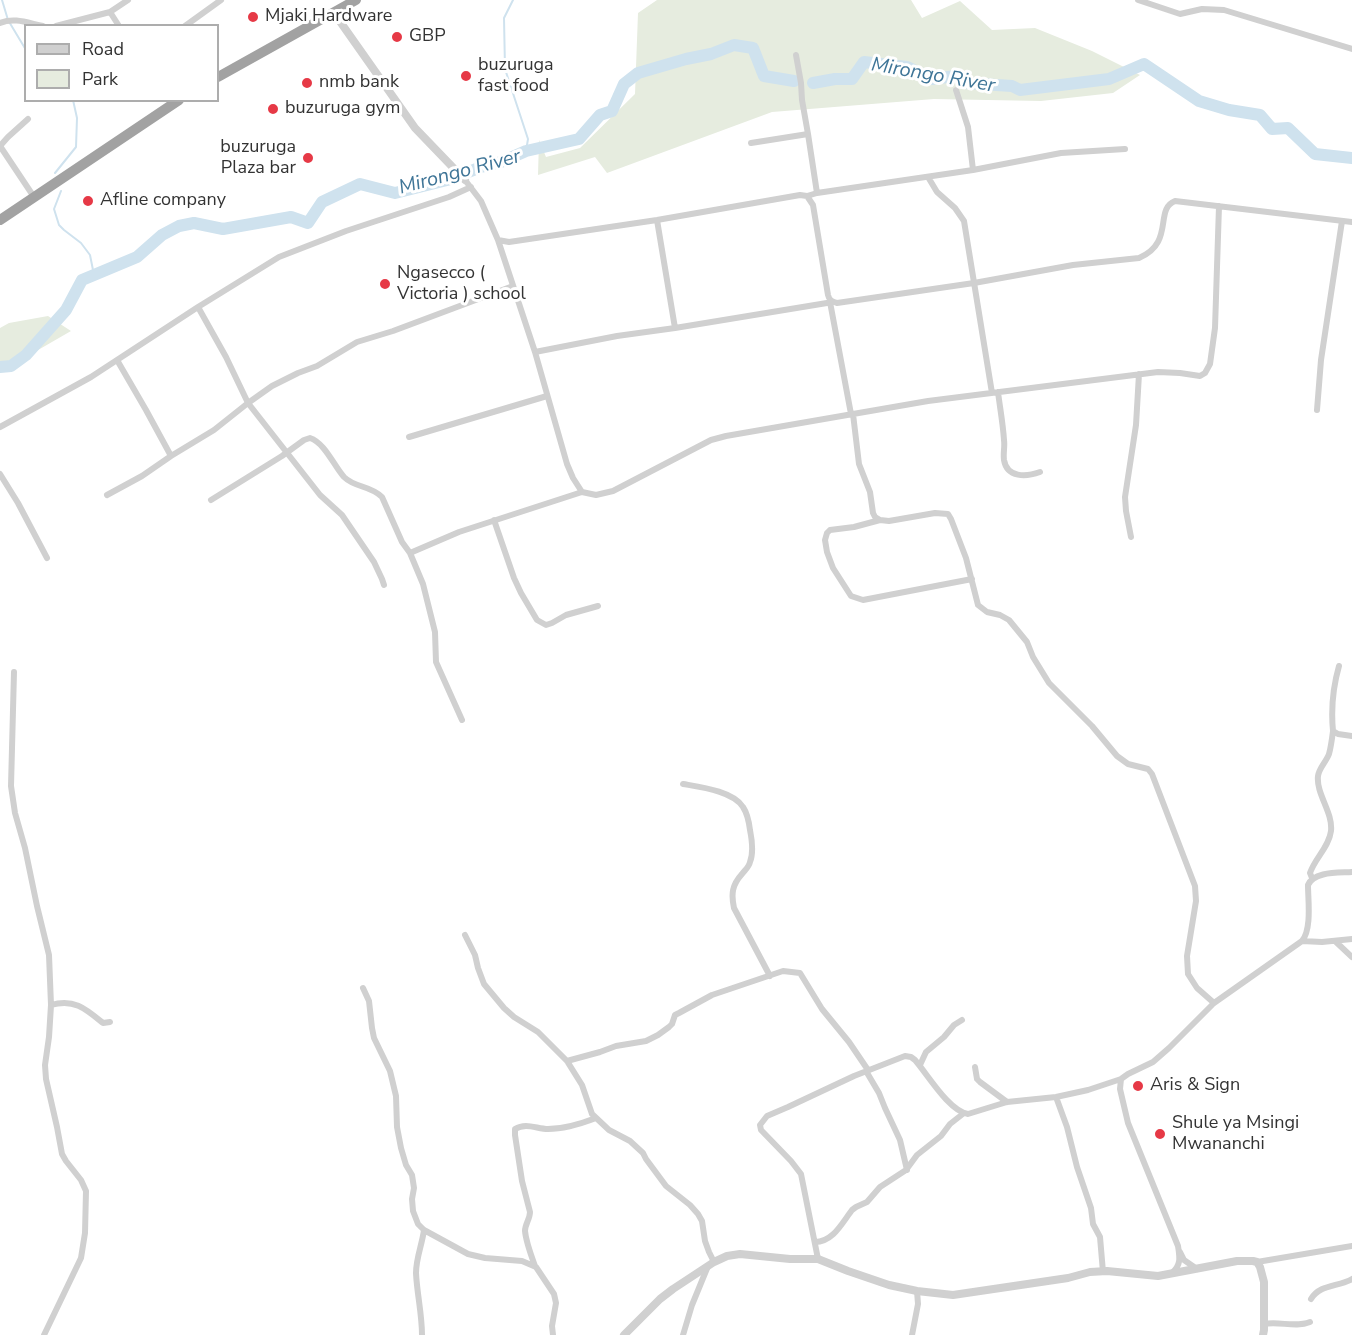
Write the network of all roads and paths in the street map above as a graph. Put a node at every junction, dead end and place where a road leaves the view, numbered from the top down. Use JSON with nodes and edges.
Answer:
{"nodes":[{"id":1,"x":128,"y":0,"type":"edge"},
{"id":2,"x":221,"y":0,"type":"edge"},
{"id":3,"x":356,"y":0,"type":"edge"},
{"id":4,"x":1138,"y":0,"type":"edge"},
{"id":5,"x":110,"y":12,"type":"junction"},
{"id":6,"x":334,"y":13,"type":"junction"},
{"id":7,"x":0,"y":23,"type":"edge"},
{"id":8,"x":34,"y":24,"type":"edge"},
{"id":9,"x":64,"y":24,"type":"edge"},
{"id":10,"x":118,"y":24,"type":"edge"},
{"id":11,"x":188,"y":24,"type":"edge"},
{"id":12,"x":1352,"y":49,"type":"edge"},
{"id":13,"x":796,"y":55,"type":"dead end"},
{"id":14,"x":219,"y":76,"type":"edge"},
{"id":15,"x":956,"y":90,"type":"dead end"},
{"id":16,"x":165,"y":104,"type":"edge"},
{"id":17,"x":28,"y":119,"type":"dead end"},
{"id":18,"x":808,"y":134,"type":"junction"},
{"id":19,"x":751,"y":143,"type":"dead end"},
{"id":20,"x":0,"y":146,"type":"edge"},
{"id":21,"x":1125,"y":149,"type":"dead end"},
{"id":22,"x":973,"y":170,"type":"junction"},
{"id":23,"x":928,"y":177,"type":"junction"},
{"id":24,"x":468,"y":184,"type":"junction"},
{"id":25,"x":817,"y":193,"type":"junction"},
{"id":26,"x":807,"y":196,"type":"junction"},
{"id":27,"x":34,"y":197,"type":"junction"},
{"id":28,"x":1218,"y":206,"type":"junction"},
{"id":29,"x":0,"y":220,"type":"edge"},
{"id":30,"x":657,"y":220,"type":"junction"},
{"id":31,"x":1342,"y":221,"type":"junction"},
{"id":32,"x":1352,"y":222,"type":"edge"},
{"id":33,"x":498,"y":240,"type":"junction"},
{"id":34,"x":974,"y":283,"type":"junction"},
{"id":35,"x":513,"y":286,"type":"junction"},
{"id":36,"x":831,"y":302,"type":"junction"},
{"id":37,"x":198,"y":307,"type":"junction"},
{"id":38,"x":675,"y":328,"type":"junction"},
{"id":39,"x":535,"y":352,"type":"junction"},
{"id":40,"x":117,"y":360,"type":"junction"},
{"id":41,"x":1138,"y":374,"type":"junction"},
{"id":42,"x":995,"y":392,"type":"junction"},
{"id":43,"x":548,"y":396,"type":"junction"},
{"id":44,"x":248,"y":403,"type":"junction"},
{"id":45,"x":1317,"y":410,"type":"dead end"},
{"id":46,"x":852,"y":414,"type":"junction"},
{"id":47,"x":0,"y":427,"type":"edge"},
{"id":48,"x":409,"y":437,"type":"dead end"},
{"id":49,"x":287,"y":453,"type":"junction"},
{"id":50,"x":171,"y":456,"type":"junction"},
{"id":51,"x":1040,"y":472,"type":"dead end"},
{"id":52,"x":0,"y":474,"type":"edge"},
{"id":53,"x":582,"y":492,"type":"junction"},
{"id":54,"x":106,"y":495,"type":"dead end"},
{"id":55,"x":210,"y":500,"type":"dead end"},
{"id":56,"x":494,"y":520,"type":"junction"},
{"id":57,"x":880,"y":520,"type":"junction"},
{"id":58,"x":1131,"y":537,"type":"dead end"},
{"id":59,"x":410,"y":553,"type":"junction"},
{"id":60,"x":47,"y":558,"type":"dead end"},
{"id":61,"x":972,"y":579,"type":"junction"},
{"id":62,"x":384,"y":585,"type":"dead end"},
{"id":63,"x":598,"y":606,"type":"dead end"},
{"id":64,"x":1339,"y":666,"type":"dead end"},
{"id":65,"x":14,"y":672,"type":"dead end"},
{"id":66,"x":462,"y":720,"type":"dead end"},
{"id":67,"x":1333,"y":731,"type":"junction"},
{"id":68,"x":1352,"y":736,"type":"edge"},
{"id":69,"x":683,"y":784,"type":"dead end"},
{"id":70,"x":1352,"y":872,"type":"edge"},
{"id":71,"x":1312,"y":878,"type":"junction"},
{"id":72,"x":465,"y":935,"type":"dead end"},
{"id":73,"x":1352,"y":939,"type":"edge"},
{"id":74,"x":1302,"y":941,"type":"junction"},
{"id":75,"x":1335,"y":941,"type":"junction"},
{"id":76,"x":1352,"y":957,"type":"edge"},
{"id":77,"x":770,"y":975,"type":"junction"},
{"id":78,"x":363,"y":988,"type":"dead end"},
{"id":79,"x":1214,"y":1003,"type":"junction"},
{"id":80,"x":51,"y":1005,"type":"junction"},
{"id":81,"x":962,"y":1020,"type":"dead end"},
{"id":82,"x":110,"y":1022,"type":"dead end"},
{"id":83,"x":567,"y":1061,"type":"junction"},
{"id":84,"x":920,"y":1065,"type":"junction"},
{"id":85,"x":975,"y":1067,"type":"dead end"},
{"id":86,"x":867,"y":1071,"type":"junction"},
{"id":87,"x":1121,"y":1080,"type":"junction"},
{"id":88,"x":1056,"y":1097,"type":"junction"},
{"id":89,"x":1007,"y":1102,"type":"junction"},
{"id":90,"x":964,"y":1113,"type":"junction"},
{"id":91,"x":596,"y":1118,"type":"junction"},
{"id":92,"x":907,"y":1170,"type":"junction"},
{"id":93,"x":424,"y":1230,"type":"junction"},
{"id":94,"x":815,"y":1242,"type":"junction"},
{"id":95,"x":1178,"y":1246,"type":"junction"},
{"id":96,"x":1352,"y":1246,"type":"edge"},
{"id":97,"x":818,"y":1259,"type":"junction"},
{"id":98,"x":1257,"y":1263,"type":"junction"},
{"id":99,"x":711,"y":1264,"type":"junction"},
{"id":100,"x":536,"y":1267,"type":"junction"},
{"id":101,"x":1197,"y":1269,"type":"junction"},
{"id":102,"x":1103,"y":1272,"type":"junction"},
{"id":103,"x":1169,"y":1275,"type":"junction"},
{"id":104,"x":1352,"y":1279,"type":"edge"},
{"id":105,"x":917,"y":1291,"type":"junction"},
{"id":106,"x":1311,"y":1299,"type":"dead end"},
{"id":107,"x":1310,"y":1322,"type":"dead end"},
{"id":108,"x":1264,"y":1324,"type":"junction"},
{"id":109,"x":44,"y":1335,"type":"edge"},
{"id":110,"x":422,"y":1335,"type":"edge"},
{"id":111,"x":553,"y":1335,"type":"edge"},
{"id":112,"x":624,"y":1335,"type":"edge"},
{"id":113,"x":683,"y":1335,"type":"edge"},
{"id":114,"x":912,"y":1335,"type":"edge"},
{"id":115,"x":1263,"y":1335,"type":"edge"}],
"edges":[{"from":1,"to":5,"type":"street"},
{"from":2,"to":11,"type":"street"},
{"from":3,"to":6,"type":"highway"},
{"from":4,"to":12,"type":"street"},
{"from":5,"to":9,"type":"street"},
{"from":5,"to":10,"type":"street"},
{"from":6,"to":14,"type":"highway"},
{"from":6,"to":24,"type":"street"},
{"from":7,"to":8,"type":"street"},
{"from":13,"to":18,"type":"street"},
{"from":15,"to":22,"type":"street"},
{"from":16,"to":27,"type":"highway"},
{"from":17,"to":20,"type":"street"},
{"from":18,"to":19,"type":"street"},
{"from":18,"to":25,"type":"street"},
{"from":20,"to":27,"type":"street"},
{"from":21,"to":22,"type":"street"},
{"from":22,"to":23,"type":"street"},
{"from":23,"to":25,"type":"street"},
{"from":23,"to":34,"type":"street"},
{"from":24,"to":33,"type":"street"},
{"from":24,"to":37,"type":"street"},
{"from":25,"to":26,"type":"street"},
{"from":26,"to":30,"type":"street"},
{"from":26,"to":36,"type":"street"},
{"from":27,"to":29,"type":"highway"},
{"from":28,"to":31,"type":"street"},
{"from":28,"to":34,"type":"street"},
{"from":28,"to":41,"type":"street"},
{"from":30,"to":33,"type":"street"},
{"from":30,"to":38,"type":"street"},
{"from":31,"to":32,"type":"street"},
{"from":31,"to":45,"type":"street"},
{"from":33,"to":35,"type":"street"},
{"from":34,"to":36,"type":"street"},
{"from":34,"to":42,"type":"street"},
{"from":35,"to":39,"type":"street"},
{"from":35,"to":44,"type":"street"},
{"from":36,"to":38,"type":"street"},
{"from":36,"to":46,"type":"street"},
{"from":37,"to":40,"type":"street"},
{"from":37,"to":44,"type":"street"},
{"from":38,"to":39,"type":"street"},
{"from":39,"to":43,"type":"street"},
{"from":40,"to":47,"type":"street"},
{"from":40,"to":50,"type":"street"},
{"from":41,"to":42,"type":"street"},
{"from":41,"to":58,"type":"street"},
{"from":42,"to":46,"type":"street"},
{"from":42,"to":51,"type":"street"},
{"from":43,"to":48,"type":"street"},
{"from":43,"to":53,"type":"street"},
{"from":44,"to":49,"type":"street"},
{"from":44,"to":50,"type":"street"},
{"from":46,"to":53,"type":"street"},
{"from":46,"to":57,"type":"street"},
{"from":49,"to":55,"type":"street"},
{"from":49,"to":59,"type":"street"},
{"from":49,"to":62,"type":"street"},
{"from":50,"to":54,"type":"street"},
{"from":52,"to":60,"type":"street"},
{"from":53,"to":56,"type":"street"},
{"from":56,"to":59,"type":"street"},
{"from":56,"to":63,"type":"street"},
{"from":57,"to":61,"type":"street"},
{"from":57,"to":61,"type":"street"},
{"from":59,"to":66,"type":"street"},
{"from":61,"to":79,"type":"street"},
{"from":64,"to":67,"type":"street"},
{"from":65,"to":80,"type":"street"},
{"from":67,"to":68,"type":"street"},
{"from":67,"to":71,"type":"street"},
{"from":69,"to":77,"type":"street"},
{"from":70,"to":71,"type":"street"},
{"from":71,"to":74,"type":"street"},
{"from":72,"to":83,"type":"street"},
{"from":73,"to":75,"type":"street"},
{"from":74,"to":75,"type":"street"},
{"from":74,"to":79,"type":"street"},
{"from":75,"to":76,"type":"street"},
{"from":77,"to":83,"type":"street"},
{"from":77,"to":86,"type":"street"},
{"from":78,"to":93,"type":"street"},
{"from":79,"to":87,"type":"street"},
{"from":80,"to":82,"type":"street"},
{"from":80,"to":109,"type":"street"},
{"from":81,"to":84,"type":"street"},
{"from":83,"to":91,"type":"street"},
{"from":84,"to":86,"type":"street"},
{"from":84,"to":90,"type":"street"},
{"from":85,"to":89,"type":"street"},
{"from":86,"to":92,"type":"street"},
{"from":86,"to":94,"type":"street"},
{"from":87,"to":88,"type":"street"},
{"from":87,"to":95,"type":"street"},
{"from":88,"to":89,"type":"street"},
{"from":88,"to":102,"type":"street"},
{"from":89,"to":90,"type":"street"},
{"from":90,"to":92,"type":"street"},
{"from":91,"to":99,"type":"street"},
{"from":91,"to":100,"type":"street"},
{"from":92,"to":94,"type":"street"},
{"from":93,"to":100,"type":"street"},
{"from":93,"to":110,"type":"street"},
{"from":94,"to":97,"type":"street"},
{"from":95,"to":101,"type":"street"},
{"from":95,"to":103,"type":"street"},
{"from":96,"to":98,"type":"street"},
{"from":97,"to":99,"type":"street"},
{"from":97,"to":105,"type":"street"},
{"from":98,"to":101,"type":"street"},
{"from":98,"to":108,"type":"street"},
{"from":99,"to":112,"type":"street"},
{"from":99,"to":113,"type":"street"},
{"from":100,"to":111,"type":"street"},
{"from":101,"to":103,"type":"street"},
{"from":102,"to":103,"type":"street"},
{"from":102,"to":105,"type":"street"},
{"from":104,"to":106,"type":"street"},
{"from":105,"to":114,"type":"street"},
{"from":107,"to":108,"type":"street"},
{"from":108,"to":115,"type":"street"}]}
